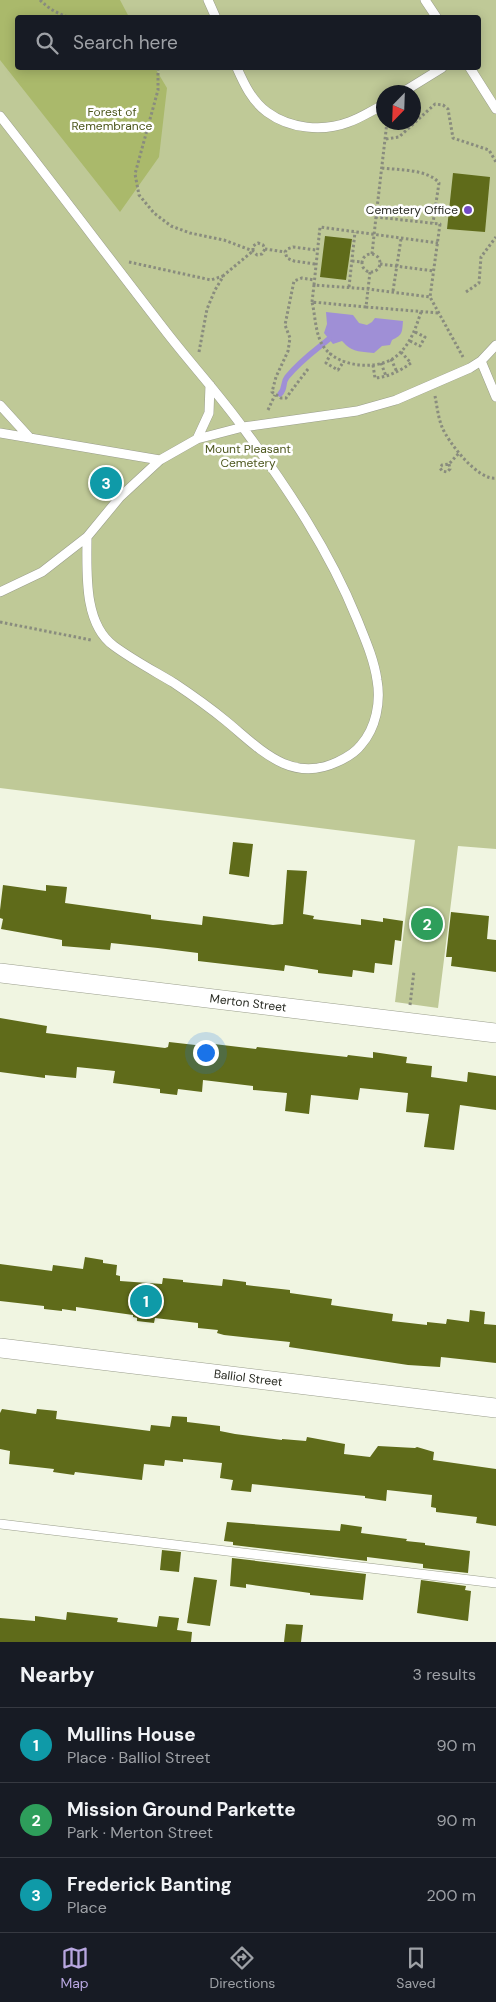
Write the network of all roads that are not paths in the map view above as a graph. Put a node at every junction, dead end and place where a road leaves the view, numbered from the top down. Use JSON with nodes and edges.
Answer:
{"nodes":[{"id":1,"x":208,"y":0,"type":"edge"},
{"id":2,"x":425,"y":0,"type":"edge"},
{"id":3,"x":215,"y":15,"type":"edge"},
{"id":4,"x":435,"y":15,"type":"edge"},
{"id":5,"x":238,"y":70,"type":"edge"},
{"id":6,"x":439,"y":70,"type":"edge"},
{"id":7,"x":471,"y":70,"type":"edge"},
{"id":8,"x":415,"y":85,"type":"edge"},
{"id":9,"x":376,"y":108,"type":"edge"},
{"id":10,"x":496,"y":109,"type":"edge"},
{"id":11,"x":0,"y":116,"type":"edge"},
{"id":12,"x":496,"y":345,"type":"edge"},
{"id":13,"x":481,"y":361,"type":"junction"},
{"id":14,"x":210,"y":385,"type":"junction"},
{"id":15,"x":496,"y":397,"type":"edge"},
{"id":16,"x":0,"y":405,"type":"edge"},
{"id":17,"x":243,"y":427,"type":"junction"},
{"id":18,"x":0,"y":432,"type":"edge"},
{"id":19,"x":30,"y":438,"type":"junction"},
{"id":20,"x":197,"y":439,"type":"junction"},
{"id":21,"x":160,"y":460,"type":"junction"},
{"id":22,"x":87,"y":537,"type":"junction"},
{"id":23,"x":0,"y":592,"type":"edge"},
{"id":24,"x":0,"y":973,"type":"edge"},
{"id":25,"x":496,"y":1034,"type":"edge"},
{"id":26,"x":0,"y":1348,"type":"edge"},
{"id":27,"x":496,"y":1408,"type":"edge"},
{"id":28,"x":0,"y":1524,"type":"edge"},
{"id":29,"x":496,"y":1583,"type":"edge"}],
"edges":[{"from":1,"to":3,"type":"lane"},
{"from":2,"to":4,"type":"lane"},
{"from":5,"to":9,"type":"lane"},
{"from":6,"to":8,"type":"lane"},
{"from":7,"to":10,"type":"lane"},
{"from":11,"to":14,"type":"lane"},
{"from":12,"to":13,"type":"lane"},
{"from":13,"to":15,"type":"lane"},
{"from":13,"to":17,"type":"lane"},
{"from":14,"to":17,"type":"lane"},
{"from":14,"to":20,"type":"lane"},
{"from":16,"to":19,"type":"lane"},
{"from":17,"to":20,"type":"lane"},
{"from":17,"to":22,"type":"lane"},
{"from":18,"to":19,"type":"lane"},
{"from":19,"to":21,"type":"lane"},
{"from":20,"to":21,"type":"lane"},
{"from":21,"to":22,"type":"lane"},
{"from":22,"to":23,"type":"lane"},
{"from":24,"to":25,"type":"street","name":"Merton Street"},
{"from":26,"to":27,"type":"street","name":"Balliol Street"},
{"from":28,"to":29,"type":"lane"}]}
